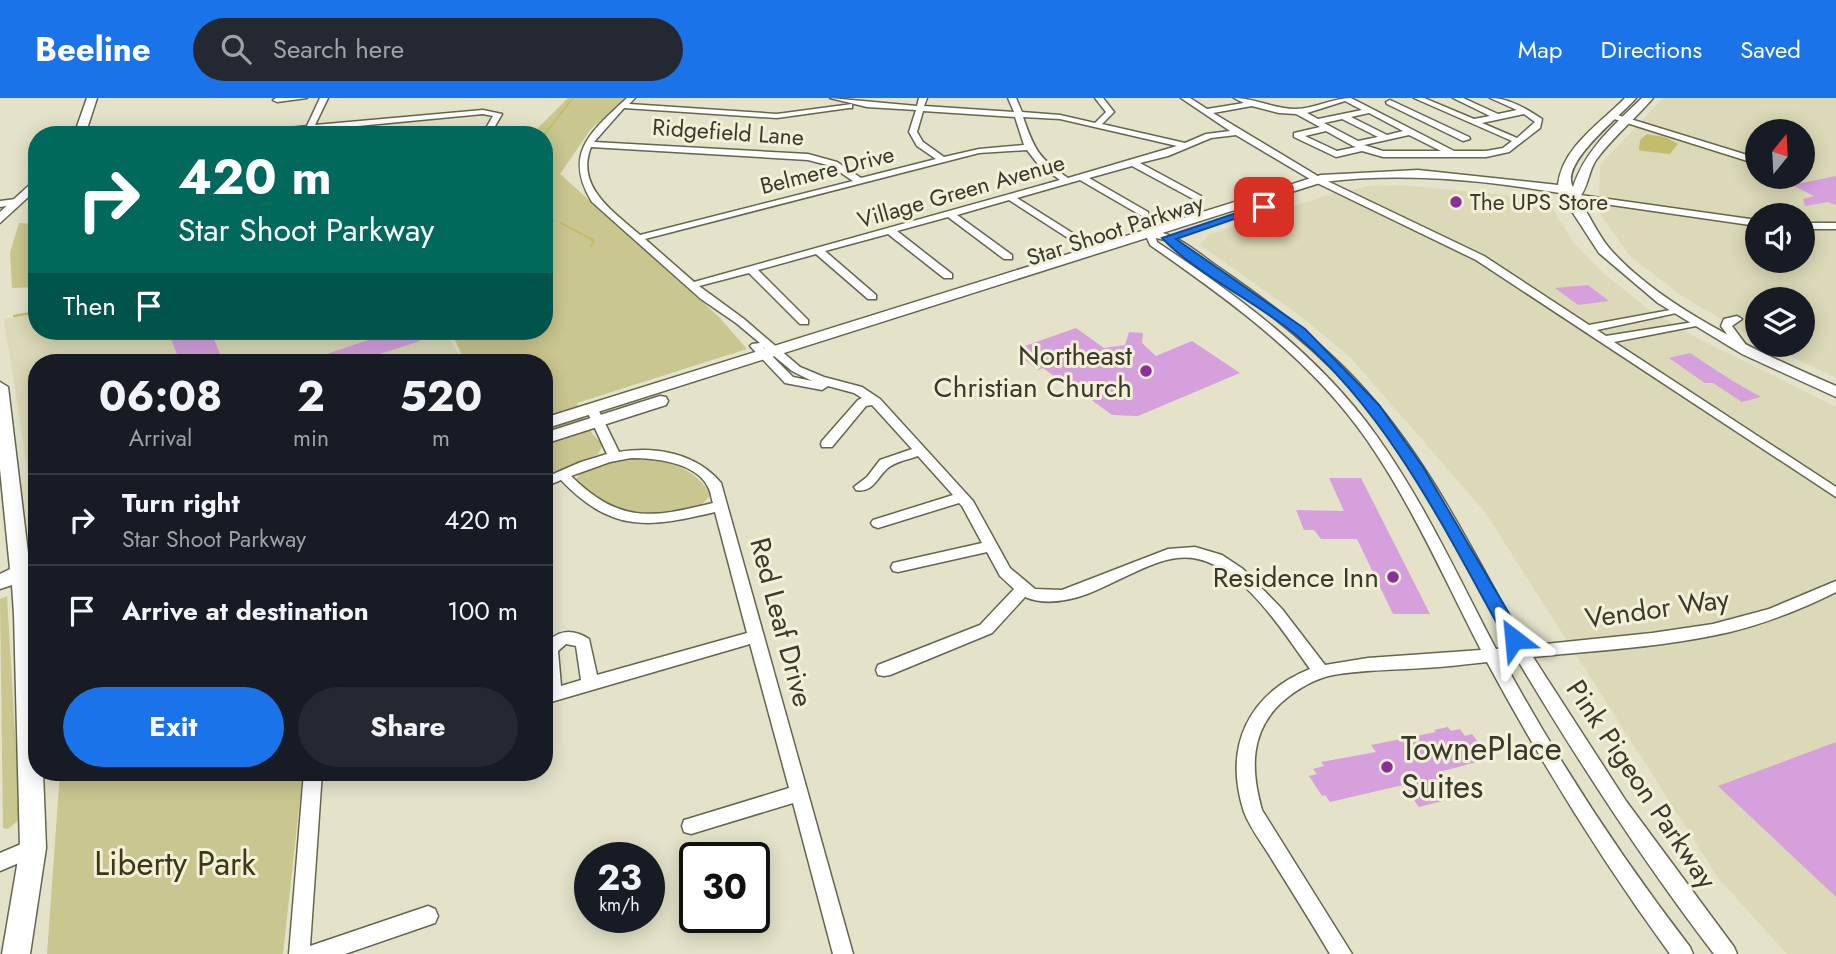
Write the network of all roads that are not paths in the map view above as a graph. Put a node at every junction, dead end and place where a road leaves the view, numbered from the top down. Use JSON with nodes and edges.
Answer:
{"nodes":[{"id":1,"x":92,"y":98,"type":"edge"},
{"id":2,"x":303,"y":98,"type":"edge"},
{"id":3,"x":324,"y":98,"type":"edge"},
{"id":4,"x":631,"y":98,"type":"edge"},
{"id":5,"x":832,"y":98,"type":"edge"},
{"id":6,"x":923,"y":98,"type":"edge"},
{"id":7,"x":1012,"y":98,"type":"edge"},
{"id":8,"x":1100,"y":98,"type":"edge"},
{"id":9,"x":1185,"y":98,"type":"edge"},
{"id":10,"x":1345,"y":98,"type":"edge"},
{"id":11,"x":1410,"y":98,"type":"edge"},
{"id":12,"x":1418,"y":98,"type":"edge"},
{"id":13,"x":1457,"y":98,"type":"edge"},
{"id":14,"x":1494,"y":98,"type":"edge"},
{"id":15,"x":1631,"y":98,"type":"edge"},
{"id":16,"x":1648,"y":98,"type":"edge"},
{"id":17,"x":277,"y":100,"type":"dead end"},
{"id":18,"x":1251,"y":101,"type":"edge"},
{"id":19,"x":1390,"y":102,"type":"junction"},
{"id":20,"x":867,"y":105,"type":"junction"},
{"id":21,"x":622,"y":106,"type":"junction"},
{"id":22,"x":919,"y":108,"type":"junction"},
{"id":23,"x":1201,"y":109,"type":"junction"},
{"id":24,"x":1365,"y":109,"type":"junction"},
{"id":25,"x":820,"y":110,"type":"junction"},
{"id":26,"x":1525,"y":111,"type":"junction"},
{"id":27,"x":1299,"y":112,"type":"junction"},
{"id":28,"x":1016,"y":113,"type":"junction"},
{"id":29,"x":1614,"y":116,"type":"junction"},
{"id":30,"x":1343,"y":117,"type":"junction"},
{"id":31,"x":1498,"y":117,"type":"junction"},
{"id":32,"x":1628,"y":119,"type":"junction"},
{"id":33,"x":409,"y":120,"type":"junction"},
{"id":34,"x":1317,"y":122,"type":"junction"},
{"id":35,"x":1473,"y":122,"type":"junction"},
{"id":36,"x":1097,"y":125,"type":"junction"},
{"id":37,"x":82,"y":126,"type":"edge"},
{"id":38,"x":311,"y":126,"type":"edge"},
{"id":39,"x":335,"y":126,"type":"edge"},
{"id":40,"x":403,"y":126,"type":"edge"},
{"id":41,"x":491,"y":126,"type":"edge"},
{"id":42,"x":1327,"y":128,"type":"junction"},
{"id":43,"x":1238,"y":132,"type":"junction"},
{"id":44,"x":1411,"y":132,"type":"junction"},
{"id":45,"x":1495,"y":133,"type":"junction"},
{"id":46,"x":1385,"y":137,"type":"junction"},
{"id":47,"x":1466,"y":139,"type":"junction"},
{"id":48,"x":1518,"y":141,"type":"junction"},
{"id":49,"x":587,"y":144,"type":"junction"},
{"id":50,"x":1184,"y":145,"type":"junction"},
{"id":51,"x":1439,"y":145,"type":"junction"},
{"id":52,"x":1027,"y":146,"type":"junction"},
{"id":53,"x":1359,"y":146,"type":"junction"},
{"id":54,"x":1453,"y":154,"type":"junction"},
{"id":55,"x":1745,"y":157,"type":"edge"},
{"id":56,"x":942,"y":160,"type":"junction"},
{"id":57,"x":1133,"y":163,"type":"junction"},
{"id":58,"x":1082,"y":177,"type":"junction"},
{"id":59,"x":859,"y":181,"type":"junction"},
{"id":60,"x":1067,"y":181,"type":"junction"},
{"id":61,"x":1324,"y":181,"type":"junction"},
{"id":62,"x":28,"y":191,"type":"edge"},
{"id":63,"x":1572,"y":193,"type":"junction"},
{"id":64,"x":1010,"y":197,"type":"junction"},
{"id":65,"x":1198,"y":198,"type":"dead end"},
{"id":66,"x":16,"y":202,"type":"junction"},
{"id":67,"x":0,"y":204,"type":"edge"},
{"id":68,"x":950,"y":214,"type":"junction"},
{"id":69,"x":1144,"y":214,"type":"dead end"},
{"id":70,"x":1745,"y":215,"type":"edge"},
{"id":71,"x":0,"y":219,"type":"edge"},
{"id":72,"x":1745,"y":221,"type":"edge"},
{"id":73,"x":1815,"y":225,"type":"edge"},
{"id":74,"x":1836,"y":226,"type":"edge"},
{"id":75,"x":890,"y":230,"type":"junction"},
{"id":76,"x":1070,"y":236,"type":"dead end"},
{"id":77,"x":638,"y":238,"type":"junction"},
{"id":78,"x":1157,"y":238,"type":"junction"},
{"id":79,"x":818,"y":250,"type":"junction"},
{"id":80,"x":1008,"y":257,"type":"dead end"},
{"id":81,"x":751,"y":269,"type":"junction"},
{"id":82,"x":948,"y":276,"type":"dead end"},
{"id":83,"x":693,"y":285,"type":"junction"},
{"id":84,"x":872,"y":297,"type":"dead end"},
{"id":85,"x":1677,"y":310,"type":"junction"},
{"id":86,"x":1737,"y":319,"type":"dead end"},
{"id":87,"x":804,"y":322,"type":"dead end"},
{"id":88,"x":1696,"y":323,"type":"junction"},
{"id":89,"x":1587,"y":329,"type":"junction"},
{"id":90,"x":1605,"y":340,"type":"junction"},
{"id":91,"x":1743,"y":349,"type":"junction"},
{"id":92,"x":774,"y":358,"type":"junction"},
{"id":93,"x":0,"y":387,"type":"edge"},
{"id":94,"x":1836,"y":392,"type":"edge"},
{"id":95,"x":871,"y":399,"type":"junction"},
{"id":96,"x":596,"y":415,"type":"junction"},
{"id":97,"x":553,"y":422,"type":"edge"},
{"id":98,"x":553,"y":435,"type":"edge"},
{"id":99,"x":827,"y":444,"type":"dead end"},
{"id":100,"x":920,"y":451,"type":"junction"},
{"id":101,"x":613,"y":454,"type":"junction"},
{"id":102,"x":562,"y":474,"type":"junction"},
{"id":103,"x":553,"y":478,"type":"edge"},
{"id":104,"x":861,"y":487,"type":"dead end"},
{"id":105,"x":1836,"y":493,"type":"edge"},
{"id":106,"x":962,"y":497,"type":"junction"},
{"id":107,"x":721,"y":506,"type":"junction"},
{"id":108,"x":878,"y":523,"type":"dead end"},
{"id":109,"x":991,"y":546,"type":"junction"},
{"id":110,"x":898,"y":567,"type":"dead end"},
{"id":111,"x":19,"y":580,"type":"edge"},
{"id":112,"x":1836,"y":586,"type":"edge"},
{"id":113,"x":1022,"y":590,"type":"junction"},
{"id":114,"x":756,"y":636,"type":"junction"},
{"id":115,"x":553,"y":647,"type":"edge"},
{"id":116,"x":1522,"y":653,"type":"junction"},
{"id":117,"x":1492,"y":656,"type":"junction"},
{"id":118,"x":884,"y":670,"type":"dead end"},
{"id":119,"x":1322,"y":671,"type":"junction"},
{"id":120,"x":590,"y":684,"type":"junction"},
{"id":121,"x":553,"y":695,"type":"edge"},
{"id":122,"x":28,"y":752,"type":"edge"},
{"id":123,"x":30,"y":781,"type":"edge"},
{"id":124,"x":312,"y":781,"type":"edge"},
{"id":125,"x":799,"y":793,"type":"junction"},
{"id":126,"x":691,"y":826,"type":"dead end"},
{"id":127,"x":33,"y":848,"type":"junction"},
{"id":128,"x":0,"y":862,"type":"edge"},
{"id":129,"x":428,"y":916,"type":"dead end"},
{"id":130,"x":16,"y":954,"type":"edge"},
{"id":131,"x":299,"y":954,"type":"edge"},
{"id":132,"x":315,"y":954,"type":"edge"},
{"id":133,"x":843,"y":954,"type":"edge"},
{"id":134,"x":1342,"y":954,"type":"edge"},
{"id":135,"x":1683,"y":954,"type":"edge"},
{"id":136,"x":1727,"y":954,"type":"edge"}],
"edges":[{"from":1,"to":37,"type":"main road"},
{"from":2,"to":17,"type":"street"},
{"from":3,"to":38,"type":"street"},
{"from":4,"to":21,"type":"street"},
{"from":5,"to":20,"type":"street"},
{"from":5,"to":25,"type":"street"},
{"from":6,"to":22,"type":"street"},
{"from":7,"to":28,"type":"street"},
{"from":8,"to":36,"type":"street"},
{"from":9,"to":23,"type":"street"},
{"from":10,"to":24,"type":"street"},
{"from":10,"to":27,"type":"street"},
{"from":11,"to":19,"type":"street"},
{"from":12,"to":35,"type":"street"},
{"from":13,"to":31,"type":"street"},
{"from":14,"to":26,"type":"street"},
{"from":15,"to":29,"type":"main road"},
{"from":16,"to":32,"type":"main road"},
{"from":18,"to":23,"type":"street"},
{"from":18,"to":27,"type":"street"},
{"from":19,"to":24,"type":"street"},
{"from":19,"to":47,"type":"street"},
{"from":20,"to":22,"type":"street"},
{"from":20,"to":25,"type":"street"},
{"from":21,"to":25,"type":"street"},
{"from":21,"to":49,"type":"street"},
{"from":22,"to":28,"type":"street"},
{"from":22,"to":56,"type":"street"},
{"from":23,"to":43,"type":"street"},
{"from":24,"to":30,"type":"street"},
{"from":24,"to":44,"type":"street"},
{"from":26,"to":31,"type":"street"},
{"from":26,"to":48,"type":"street"},
{"from":27,"to":34,"type":"street"},
{"from":28,"to":36,"type":"street"},
{"from":28,"to":52,"type":"street"},
{"from":29,"to":32,"type":"street"},
{"from":29,"to":63,"type":"main road"},
{"from":30,"to":34,"type":"street"},
{"from":30,"to":46,"type":"street"},
{"from":31,"to":35,"type":"street"},
{"from":32,"to":55,"type":"street"},
{"from":32,"to":63,"type":"main road"},
{"from":33,"to":39,"type":"street"},
{"from":33,"to":40,"type":"street"},
{"from":33,"to":41,"type":"street"},
{"from":34,"to":42,"type":"street"},
{"from":35,"to":45,"type":"street"},
{"from":36,"to":50,"type":"street"},
{"from":42,"to":53,"type":"street"},
{"from":42,"to":53,"type":"street"},
{"from":43,"to":50,"type":"street","name":"Village Green Avenue"},
{"from":43,"to":61,"type":"street"},
{"from":44,"to":46,"type":"street"},
{"from":44,"to":51,"type":"street"},
{"from":45,"to":47,"type":"street"},
{"from":45,"to":48,"type":"street"},
{"from":46,"to":53,"type":"street"},
{"from":47,"to":51,"type":"street"},
{"from":48,"to":54,"type":"street"},
{"from":49,"to":59,"type":"street","name":"Ridgefield Lane"},
{"from":49,"to":77,"type":"street"},
{"from":50,"to":57,"type":"street","name":"Village Green Avenue"},
{"from":51,"to":54,"type":"street"},
{"from":52,"to":56,"type":"street","name":"Belmere Drive"},
{"from":52,"to":60,"type":"street"},
{"from":53,"to":54,"type":"street"},
{"from":56,"to":59,"type":"street","name":"Belmere Drive"},
{"from":57,"to":58,"type":"street","name":"Village Green Avenue"},
{"from":57,"to":65,"type":"street"},
{"from":58,"to":60,"type":"street","name":"Village Green Avenue"},
{"from":58,"to":69,"type":"street"},
{"from":59,"to":77,"type":"street","name":"Belmere Drive"},
{"from":60,"to":64,"type":"street","name":"Village Green Avenue"},
{"from":61,"to":63,"type":"main road","name":"Star Shoot Parkway"},
{"from":61,"to":78,"type":"main road","name":"Star Shoot Parkway"},
{"from":61,"to":89,"type":"street"},
{"from":62,"to":66,"type":"main road"},
{"from":63,"to":70,"type":"street","name":"Star Shoot Parkway"},
{"from":63,"to":72,"type":"street","name":"Star Shoot Parkway"},
{"from":63,"to":85,"type":"main road"},
{"from":64,"to":68,"type":"street","name":"Village Green Avenue"},
{"from":64,"to":76,"type":"street"},
{"from":66,"to":67,"type":"street"},
{"from":66,"to":71,"type":"main road"},
{"from":68,"to":75,"type":"street","name":"Village Green Avenue"},
{"from":68,"to":80,"type":"street"},
{"from":73,"to":74,"type":"street"},
{"from":75,"to":79,"type":"street","name":"Village Green Avenue"},
{"from":75,"to":82,"type":"street"},
{"from":77,"to":83,"type":"street"},
{"from":78,"to":92,"type":"main road","name":"Star Shoot Parkway"},
{"from":78,"to":116,"type":"street","name":"Pink Pigeon Parkway"},
{"from":78,"to":117,"type":"street"},
{"from":79,"to":81,"type":"street","name":"Village Green Avenue"},
{"from":79,"to":84,"type":"street"},
{"from":81,"to":83,"type":"street","name":"Village Green Avenue"},
{"from":81,"to":87,"type":"street"},
{"from":83,"to":92,"type":"street"},
{"from":85,"to":88,"type":"main road"},
{"from":85,"to":89,"type":"street"},
{"from":86,"to":91,"type":"street"},
{"from":88,"to":90,"type":"street"},
{"from":88,"to":91,"type":"main road"},
{"from":89,"to":90,"type":"street"},
{"from":90,"to":105,"type":"street"},
{"from":91,"to":94,"type":"main road"},
{"from":92,"to":95,"type":"street"},
{"from":92,"to":96,"type":"main road","name":"Star Shoot Parkway"},
{"from":93,"to":111,"type":"main road"},
{"from":95,"to":99,"type":"street"},
{"from":95,"to":100,"type":"street"},
{"from":96,"to":97,"type":"main road","name":"Star Shoot Parkway"},
{"from":96,"to":98,"type":"main road","name":"Star Shoot Parkway"},
{"from":96,"to":101,"type":"street"},
{"from":100,"to":104,"type":"street"},
{"from":100,"to":106,"type":"street"},
{"from":101,"to":102,"type":"street","name":"Red Leaf Drive"},
{"from":101,"to":107,"type":"street","name":"Red Leaf Drive"},
{"from":102,"to":103,"type":"street","name":"Red Leaf Drive"},
{"from":102,"to":107,"type":"street"},
{"from":106,"to":108,"type":"street"},
{"from":106,"to":109,"type":"street"},
{"from":107,"to":114,"type":"street","name":"Red Leaf Drive"},
{"from":109,"to":110,"type":"street"},
{"from":109,"to":113,"type":"street"},
{"from":111,"to":122,"type":"main road"},
{"from":112,"to":116,"type":"street","name":"Vendor Way"},
{"from":113,"to":118,"type":"street"},
{"from":113,"to":119,"type":"street"},
{"from":114,"to":120,"type":"street"},
{"from":114,"to":125,"type":"street","name":"Red Leaf Drive"},
{"from":115,"to":120,"type":"street"},
{"from":116,"to":117,"type":"street","name":"Vendor Way"},
{"from":116,"to":136,"type":"street","name":"Pink Pigeon Parkway"},
{"from":117,"to":119,"type":"street","name":"Vendor Way"},
{"from":117,"to":135,"type":"street"},
{"from":119,"to":134,"type":"street","name":"Vendor Way"},
{"from":120,"to":121,"type":"street"},
{"from":123,"to":127,"type":"main road"},
{"from":124,"to":131,"type":"street"},
{"from":125,"to":126,"type":"street"},
{"from":125,"to":133,"type":"street","name":"Red Leaf Drive"},
{"from":127,"to":128,"type":"street"},
{"from":127,"to":130,"type":"main road"},
{"from":129,"to":132,"type":"street"}]}
